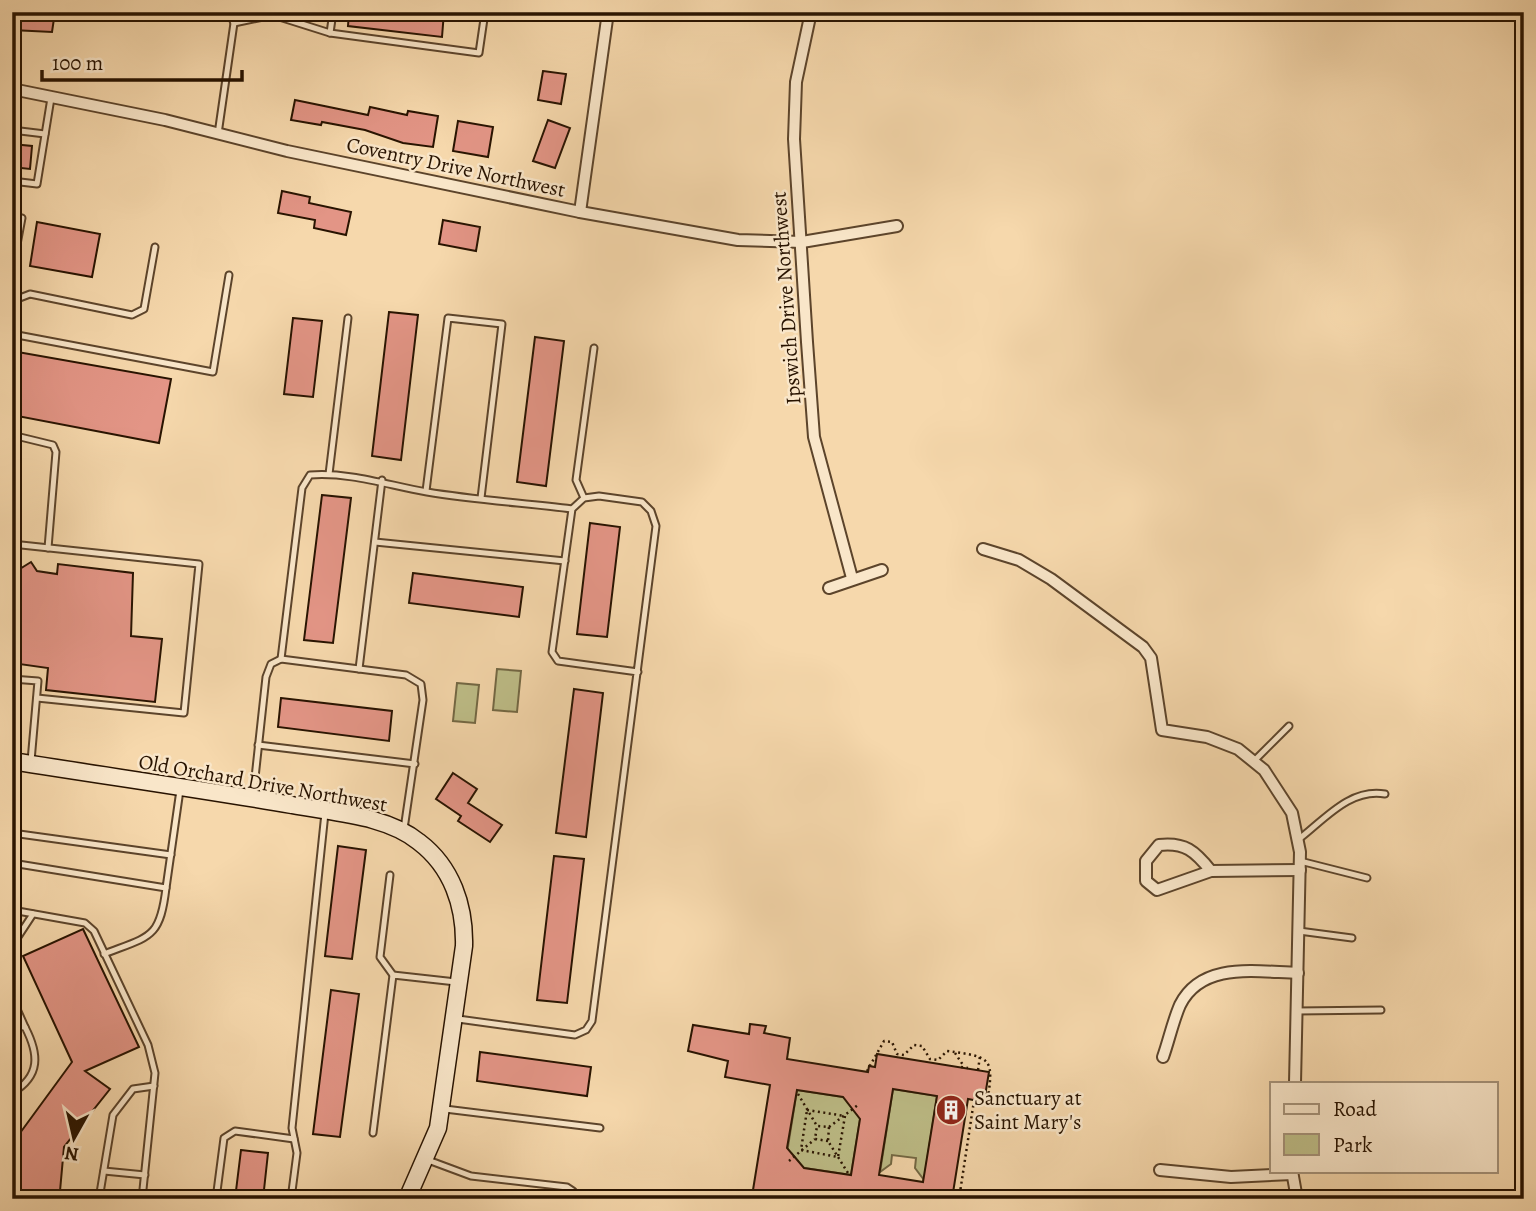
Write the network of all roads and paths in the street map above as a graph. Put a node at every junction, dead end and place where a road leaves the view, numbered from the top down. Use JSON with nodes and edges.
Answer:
{"nodes":[{"id":1,"x":229,"y":12,"type":"edge"},
{"id":2,"x":332,"y":12,"type":"edge"},
{"id":3,"x":485,"y":12,"type":"edge"},
{"id":4,"x":608,"y":12,"type":"edge"},
{"id":5,"x":811,"y":12,"type":"edge"},
{"id":6,"x":233,"y":23,"type":"junction"},
{"id":7,"x":330,"y":33,"type":"junction"},
{"id":8,"x":12,"y":89,"type":"edge"},
{"id":9,"x":52,"y":96,"type":"junction"},
{"id":10,"x":12,"y":130,"type":"edge"},
{"id":11,"x":45,"y":134,"type":"junction"},
{"id":12,"x":218,"y":134,"type":"junction"},
{"id":13,"x":12,"y":180,"type":"edge"},
{"id":14,"x":580,"y":212,"type":"junction"},
{"id":15,"x":22,"y":218,"type":"dead end"},
{"id":16,"x":897,"y":226,"type":"dead end"},
{"id":17,"x":802,"y":242,"type":"junction"},
{"id":18,"x":155,"y":247,"type":"dead end"},
{"id":19,"x":12,"y":271,"type":"edge"},
{"id":20,"x":229,"y":275,"type":"dead end"},
{"id":21,"x":12,"y":301,"type":"edge"},
{"id":22,"x":348,"y":318,"type":"dead end"},
{"id":23,"x":12,"y":334,"type":"edge"},
{"id":24,"x":594,"y":348,"type":"dead end"},
{"id":25,"x":12,"y":435,"type":"edge"},
{"id":26,"x":329,"y":474,"type":"junction"},
{"id":27,"x":382,"y":480,"type":"junction"},
{"id":28,"x":426,"y":491,"type":"junction"},
{"id":29,"x":481,"y":498,"type":"junction"},
{"id":30,"x":584,"y":498,"type":"junction"},
{"id":31,"x":572,"y":509,"type":"junction"},
{"id":32,"x":375,"y":542,"type":"junction"},
{"id":33,"x":12,"y":544,"type":"edge"},
{"id":34,"x":48,"y":548,"type":"junction"},
{"id":35,"x":983,"y":549,"type":"dead end"},
{"id":36,"x":565,"y":561,"type":"junction"},
{"id":37,"x":882,"y":570,"type":"dead end"},
{"id":38,"x":852,"y":578,"type":"junction"},
{"id":39,"x":829,"y":588,"type":"dead end"},
{"id":40,"x":281,"y":659,"type":"junction"},
{"id":41,"x":359,"y":669,"type":"junction"},
{"id":42,"x":638,"y":672,"type":"junction"},
{"id":43,"x":12,"y":678,"type":"edge"},
{"id":44,"x":37,"y":698,"type":"junction"},
{"id":45,"x":1289,"y":726,"type":"dead end"},
{"id":46,"x":258,"y":745,"type":"junction"},
{"id":47,"x":12,"y":761,"type":"edge"},
{"id":48,"x":1254,"y":762,"type":"junction"},
{"id":49,"x":31,"y":764,"type":"junction"},
{"id":50,"x":415,"y":764,"type":"junction"},
{"id":51,"x":181,"y":787,"type":"junction"},
{"id":52,"x":1385,"y":794,"type":"dead end"},
{"id":53,"x":253,"y":798,"type":"junction"},
{"id":54,"x":325,"y":811,"type":"junction"},
{"id":55,"x":403,"y":832,"type":"junction"},
{"id":56,"x":12,"y":833,"type":"edge"},
{"id":57,"x":1297,"y":840,"type":"junction"},
{"id":58,"x":171,"y":855,"type":"junction"},
{"id":59,"x":12,"y":863,"type":"edge"},
{"id":60,"x":1300,"y":866,"type":"junction"},
{"id":61,"x":1211,"y":871,"type":"junction"},
{"id":62,"x":390,"y":875,"type":"dead end"},
{"id":63,"x":1367,"y":878,"type":"dead end"},
{"id":64,"x":166,"y":888,"type":"junction"},
{"id":65,"x":12,"y":910,"type":"edge"},
{"id":66,"x":33,"y":914,"type":"junction"},
{"id":67,"x":1298,"y":931,"type":"junction"},
{"id":68,"x":1352,"y":938,"type":"dead end"},
{"id":69,"x":12,"y":946,"type":"edge"},
{"id":70,"x":104,"y":954,"type":"junction"},
{"id":71,"x":1298,"y":973,"type":"junction"},
{"id":72,"x":393,"y":975,"type":"junction"},
{"id":73,"x":459,"y":983,"type":"junction"},
{"id":74,"x":12,"y":998,"type":"edge"},
{"id":75,"x":1381,"y":1010,"type":"dead end"},
{"id":76,"x":1297,"y":1011,"type":"junction"},
{"id":77,"x":454,"y":1019,"type":"junction"},
{"id":78,"x":12,"y":1026,"type":"edge"},
{"id":79,"x":26,"y":1027,"type":"junction"},
{"id":80,"x":955,"y":1052,"type":"junction"},
{"id":81,"x":981,"y":1056,"type":"junction"},
{"id":82,"x":1163,"y":1057,"type":"dead end"},
{"id":83,"x":968,"y":1068,"type":"dead end"},
{"id":84,"x":978,"y":1070,"type":"dead end"},
{"id":85,"x":867,"y":1071,"type":"dead end"},
{"id":86,"x":1295,"y":1082,"type":"edge"},
{"id":87,"x":153,"y":1086,"type":"junction"},
{"id":88,"x":12,"y":1093,"type":"edge"},
{"id":89,"x":798,"y":1094,"type":"dead end"},
{"id":90,"x":858,"y":1105,"type":"dead end"},
{"id":91,"x":442,"y":1109,"type":"junction"},
{"id":92,"x":807,"y":1110,"type":"junction"},
{"id":93,"x":845,"y":1116,"type":"junction"},
{"id":94,"x":817,"y":1126,"type":"junction"},
{"id":95,"x":830,"y":1127,"type":"junction"},
{"id":96,"x":600,"y":1128,"type":"dead end"},
{"id":97,"x":373,"y":1133,"type":"dead end"},
{"id":98,"x":294,"y":1139,"type":"junction"},
{"id":99,"x":816,"y":1139,"type":"junction"},
{"id":100,"x":828,"y":1141,"type":"junction"},
{"id":101,"x":802,"y":1150,"type":"junction"},
{"id":102,"x":838,"y":1157,"type":"junction"},
{"id":103,"x":426,"y":1159,"type":"junction"},
{"id":104,"x":789,"y":1161,"type":"dead end"},
{"id":105,"x":1160,"y":1170,"type":"dead end"},
{"id":106,"x":104,"y":1171,"type":"junction"},
{"id":107,"x":1292,"y":1172,"type":"edge"},
{"id":108,"x":848,"y":1173,"type":"dead end"},
{"id":109,"x":145,"y":1175,"type":"junction"},
{"id":110,"x":726,"y":1192,"type":"dead end"},
{"id":111,"x":99,"y":1199,"type":"edge"},
{"id":112,"x":142,"y":1199,"type":"edge"},
{"id":113,"x":216,"y":1199,"type":"edge"},
{"id":114,"x":291,"y":1199,"type":"edge"},
{"id":115,"x":407,"y":1199,"type":"edge"},
{"id":116,"x":574,"y":1199,"type":"edge"},
{"id":117,"x":768,"y":1199,"type":"edge"},
{"id":118,"x":959,"y":1199,"type":"edge"},
{"id":119,"x":1297,"y":1199,"type":"edge"}],
"edges":[{"from":1,"to":6,"type":"lane"},
{"from":2,"to":7,"type":"lane"},
{"from":3,"to":7,"type":"lane"},
{"from":4,"to":14,"type":"street"},
{"from":5,"to":17,"type":"street","name":"Ipswich Drive Northwest"},
{"from":6,"to":7,"type":"lane"},
{"from":6,"to":12,"type":"lane"},
{"from":8,"to":9,"type":"street","name":"Coventry Drive Northwest"},
{"from":9,"to":11,"type":"lane"},
{"from":9,"to":12,"type":"street","name":"Coventry Drive Northwest"},
{"from":10,"to":11,"type":"lane"},
{"from":11,"to":13,"type":"lane"},
{"from":12,"to":14,"type":"street","name":"Coventry Drive Northwest"},
{"from":14,"to":17,"type":"street","name":"Coventry Drive Northwest"},
{"from":15,"to":19,"type":"lane"},
{"from":16,"to":17,"type":"street","name":"Coventry Drive Northwest"},
{"from":17,"to":38,"type":"street","name":"Ipswich Drive Northwest"},
{"from":18,"to":21,"type":"lane"},
{"from":20,"to":23,"type":"lane"},
{"from":22,"to":26,"type":"lane"},
{"from":24,"to":30,"type":"lane"},
{"from":25,"to":34,"type":"lane"},
{"from":26,"to":27,"type":"lane"},
{"from":26,"to":40,"type":"lane"},
{"from":27,"to":28,"type":"lane"},
{"from":27,"to":32,"type":"lane"},
{"from":28,"to":29,"type":"lane"},
{"from":28,"to":29,"type":"lane"},
{"from":29,"to":31,"type":"lane"},
{"from":30,"to":31,"type":"lane"},
{"from":30,"to":42,"type":"lane"},
{"from":31,"to":36,"type":"lane"},
{"from":32,"to":36,"type":"lane"},
{"from":32,"to":41,"type":"lane"},
{"from":33,"to":34,"type":"lane"},
{"from":34,"to":44,"type":"lane"},
{"from":35,"to":48,"type":"street"},
{"from":36,"to":42,"type":"lane"},
{"from":37,"to":38,"type":"street"},
{"from":38,"to":39,"type":"street"},
{"from":40,"to":41,"type":"lane"},
{"from":40,"to":46,"type":"lane"},
{"from":41,"to":50,"type":"lane"},
{"from":42,"to":77,"type":"lane"},
{"from":43,"to":44,"type":"lane"},
{"from":44,"to":49,"type":"lane"},
{"from":45,"to":48,"type":"lane"},
{"from":46,"to":50,"type":"lane"},
{"from":46,"to":53,"type":"lane"},
{"from":47,"to":49,"type":"street","name":"Old Orchard Drive Northwest"},
{"from":48,"to":57,"type":"street"},
{"from":49,"to":51,"type":"street","name":"Old Orchard Drive Northwest"},
{"from":50,"to":55,"type":"lane"},
{"from":51,"to":53,"type":"street","name":"Old Orchard Drive Northwest"},
{"from":51,"to":58,"type":"lane"},
{"from":52,"to":57,"type":"lane"},
{"from":53,"to":54,"type":"street","name":"Old Orchard Drive Northwest"},
{"from":54,"to":55,"type":"street","name":"Old Orchard Drive Northwest"},
{"from":54,"to":98,"type":"lane"},
{"from":55,"to":73,"type":"street","name":"Old Orchard Drive Northwest"},
{"from":56,"to":58,"type":"lane"},
{"from":57,"to":60,"type":"street"},
{"from":58,"to":64,"type":"lane"},
{"from":59,"to":64,"type":"lane"},
{"from":60,"to":61,"type":"street"},
{"from":60,"to":63,"type":"lane"},
{"from":60,"to":67,"type":"street"},
{"from":61,"to":61,"type":"street"},
{"from":62,"to":72,"type":"lane"},
{"from":64,"to":70,"type":"lane"},
{"from":65,"to":66,"type":"lane"},
{"from":66,"to":69,"type":"lane"},
{"from":66,"to":70,"type":"lane"},
{"from":67,"to":68,"type":"lane"},
{"from":67,"to":71,"type":"street"},
{"from":70,"to":87,"type":"lane"},
{"from":71,"to":76,"type":"street"},
{"from":71,"to":82,"type":"street"},
{"from":72,"to":73,"type":"lane"},
{"from":72,"to":97,"type":"lane"},
{"from":73,"to":77,"type":"street","name":"Old Orchard Drive Northwest"},
{"from":74,"to":79,"type":"lane"},
{"from":75,"to":76,"type":"lane"},
{"from":76,"to":86,"type":"street"},
{"from":77,"to":91,"type":"street","name":"Old Orchard Drive Northwest"},
{"from":78,"to":79,"type":"lane"},
{"from":79,"to":88,"type":"lane"},
{"from":80,"to":81,"type":"path"},
{"from":80,"to":83,"type":"path"},
{"from":80,"to":85,"type":"path"},
{"from":81,"to":84,"type":"path"},
{"from":81,"to":118,"type":"path"},
{"from":87,"to":106,"type":"lane"},
{"from":87,"to":109,"type":"lane"},
{"from":89,"to":92,"type":"path"},
{"from":90,"to":93,"type":"path"},
{"from":91,"to":96,"type":"lane"},
{"from":91,"to":103,"type":"street","name":"Old Orchard Drive Northwest"},
{"from":92,"to":93,"type":"path"},
{"from":92,"to":94,"type":"path"},
{"from":92,"to":101,"type":"path"},
{"from":93,"to":95,"type":"path"},
{"from":93,"to":102,"type":"path"},
{"from":94,"to":95,"type":"path"},
{"from":94,"to":99,"type":"path"},
{"from":95,"to":100,"type":"path"},
{"from":98,"to":113,"type":"lane"},
{"from":98,"to":114,"type":"lane"},
{"from":99,"to":100,"type":"path"},
{"from":99,"to":101,"type":"path"},
{"from":100,"to":102,"type":"path"},
{"from":101,"to":102,"type":"path"},
{"from":101,"to":104,"type":"path"},
{"from":102,"to":108,"type":"path"},
{"from":103,"to":115,"type":"street","name":"Old Orchard Drive Northwest"},
{"from":103,"to":116,"type":"lane"},
{"from":105,"to":107,"type":"street"},
{"from":106,"to":109,"type":"lane"},
{"from":106,"to":111,"type":"lane"},
{"from":107,"to":119,"type":"street"},
{"from":109,"to":112,"type":"lane"},
{"from":110,"to":117,"type":"path"}]}
